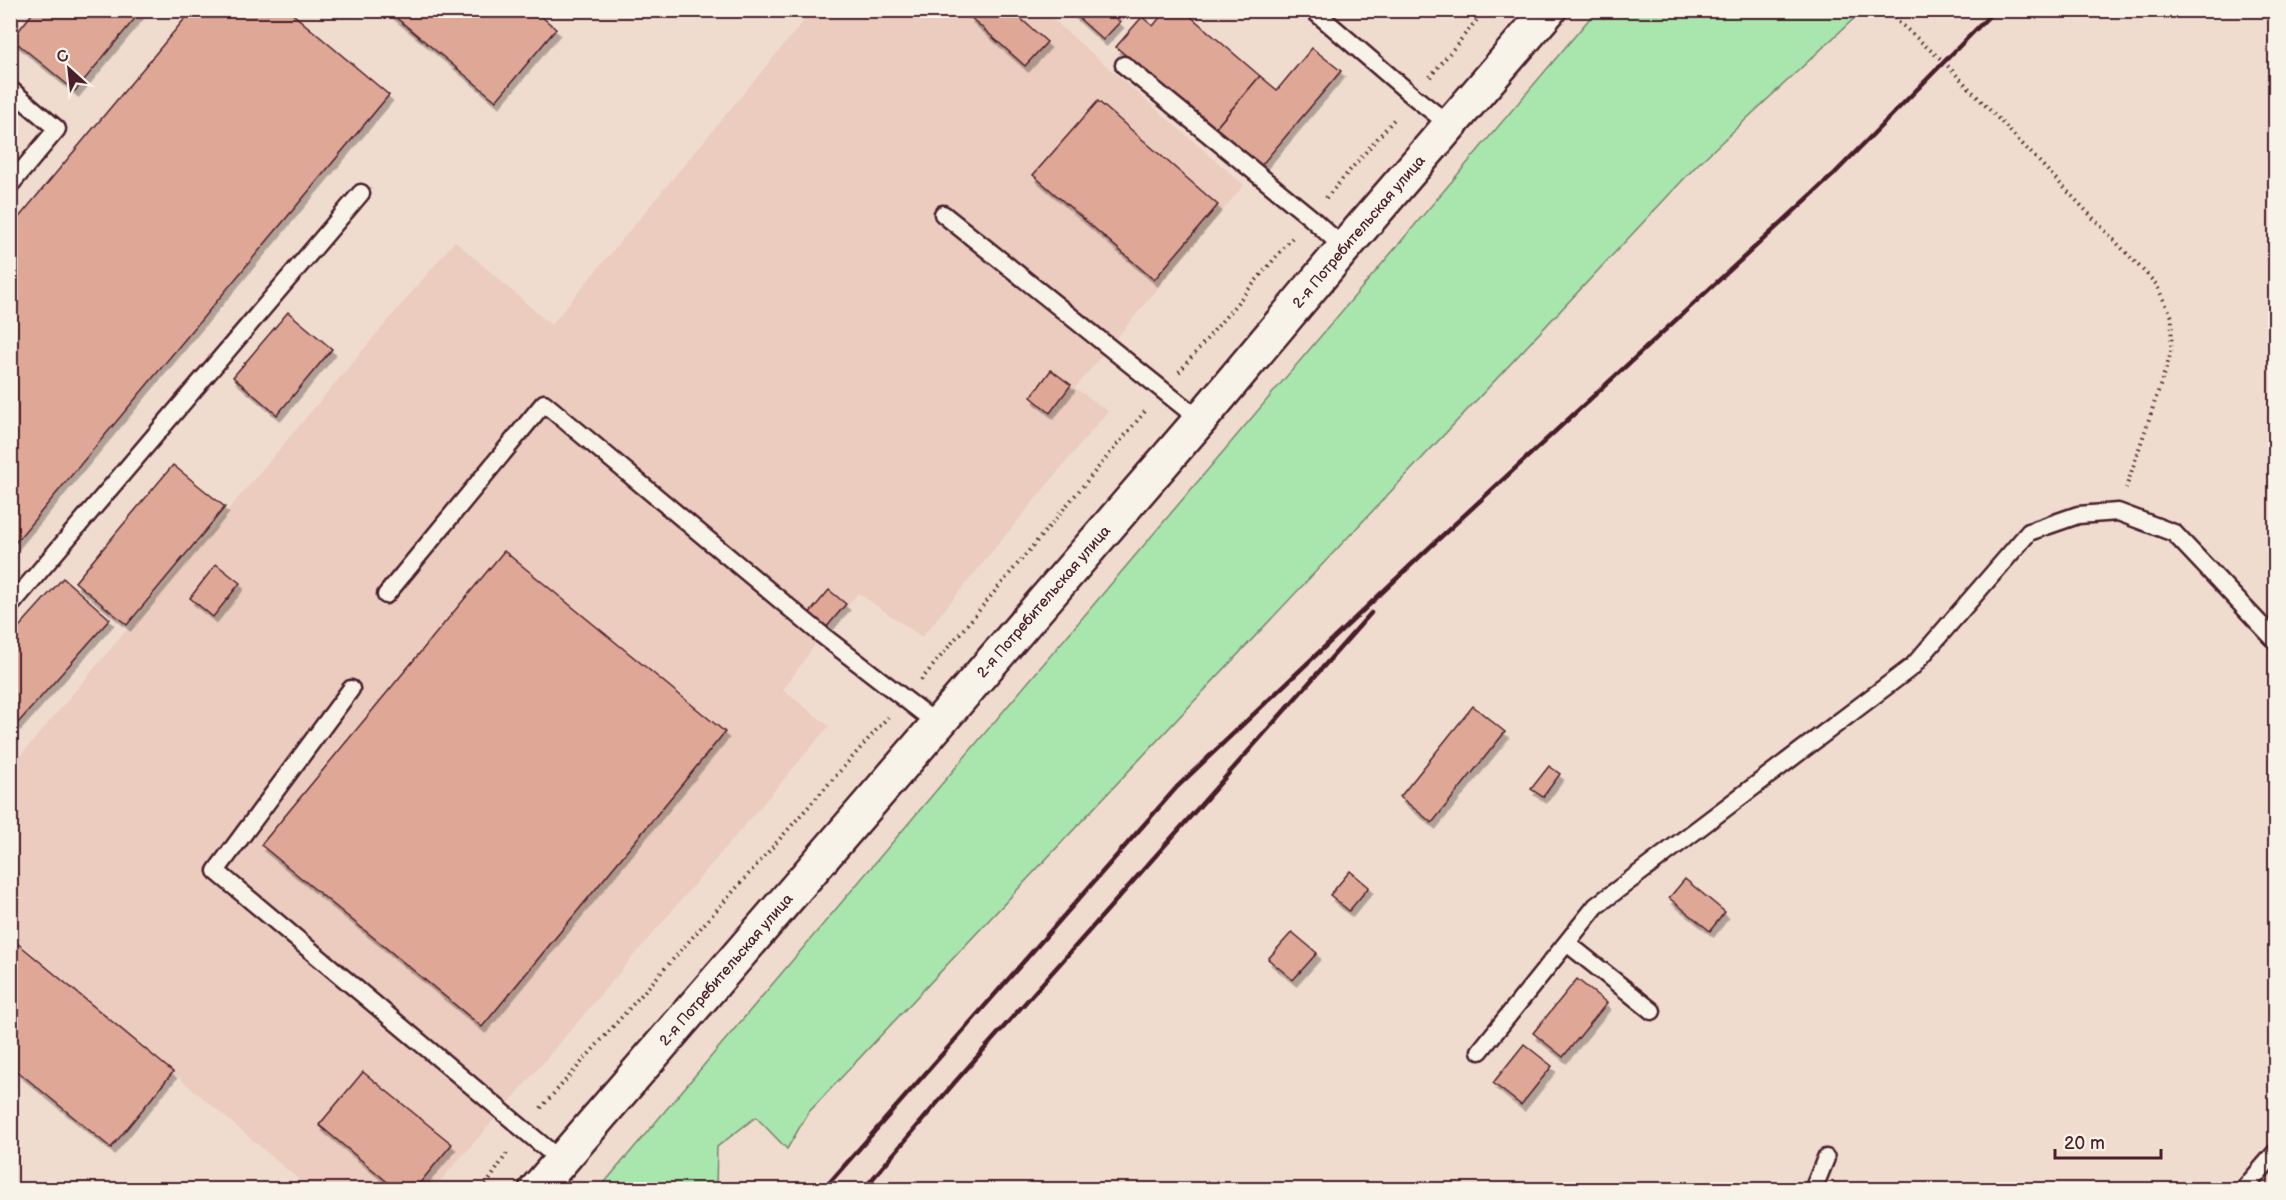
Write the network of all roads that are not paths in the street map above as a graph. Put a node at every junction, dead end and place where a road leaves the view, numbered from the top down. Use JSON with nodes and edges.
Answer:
{"nodes":[{"id":1,"x":1313,"y":10,"type":"edge"},
{"id":2,"x":1550,"y":10,"type":"edge"},
{"id":3,"x":1124,"y":65,"type":"dead end"},
{"id":4,"x":10,"y":88,"type":"edge"},
{"id":5,"x":1451,"y":126,"type":"junction"},
{"id":6,"x":10,"y":185,"type":"edge"},
{"id":7,"x":361,"y":193,"type":"dead end"},
{"id":8,"x":943,"y":214,"type":"dead end"},
{"id":9,"x":1344,"y":248,"type":"junction"},
{"id":10,"x":1200,"y":420,"type":"junction"},
{"id":11,"x":386,"y":595,"type":"dead end"},
{"id":12,"x":10,"y":606,"type":"edge"},
{"id":13,"x":2276,"y":641,"type":"edge"},
{"id":14,"x":351,"y":689,"type":"dead end"},
{"id":15,"x":936,"y":723,"type":"junction"},
{"id":16,"x":1567,"y":943,"type":"junction"},
{"id":17,"x":1652,"y":1011,"type":"dead end"},
{"id":18,"x":1480,"y":1051,"type":"dead end"},
{"id":19,"x":2276,"y":1152,"type":"edge"},
{"id":20,"x":1826,"y":1158,"type":"dead end"},
{"id":21,"x":560,"y":1160,"type":"junction"},
{"id":22,"x":536,"y":1190,"type":"edge"},
{"id":23,"x":1813,"y":1190,"type":"edge"},
{"id":24,"x":2243,"y":1190,"type":"edge"}],
"edges":[{"from":1,"to":5,"type":"lane"},
{"from":2,"to":5,"type":"street","name":"2-я Потребительская улица"},
{"from":3,"to":9,"type":"lane"},
{"from":4,"to":6,"type":"lane"},
{"from":5,"to":9,"type":"street","name":"2-я Потребительская улица"},
{"from":7,"to":12,"type":"lane"},
{"from":8,"to":10,"type":"lane"},
{"from":9,"to":10,"type":"street","name":"2-я Потребительская улица"},
{"from":10,"to":15,"type":"street","name":"2-я Потребительская улица"},
{"from":11,"to":15,"type":"lane"},
{"from":13,"to":16,"type":"lane"},
{"from":14,"to":21,"type":"lane"},
{"from":15,"to":21,"type":"street","name":"2-я Потребительская улица"},
{"from":16,"to":17,"type":"lane"},
{"from":16,"to":18,"type":"lane"},
{"from":19,"to":24,"type":"lane"},
{"from":20,"to":23,"type":"lane"},
{"from":21,"to":22,"type":"street","name":"2-я Потребительская улица"}]}
